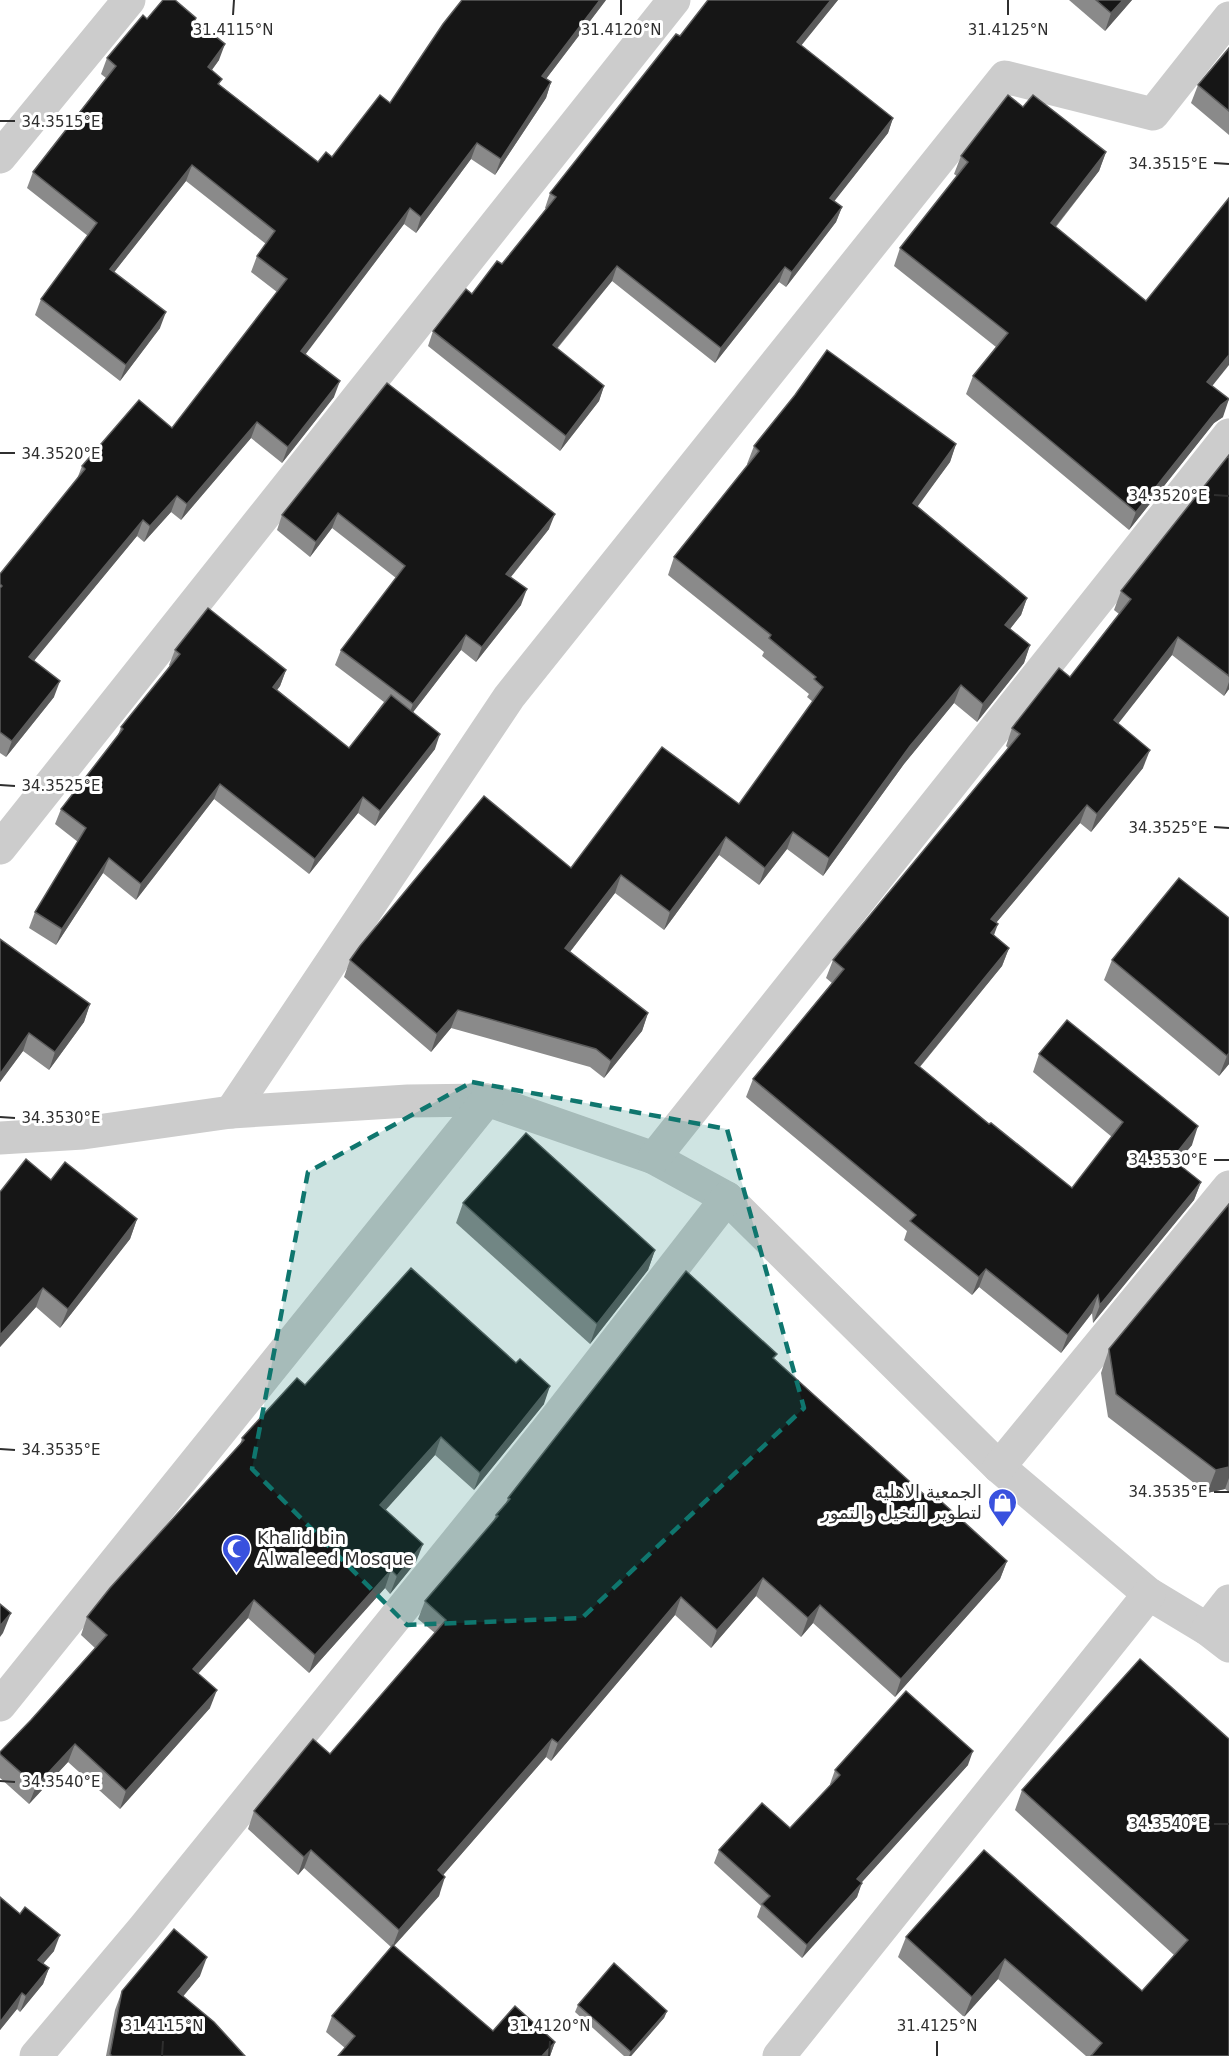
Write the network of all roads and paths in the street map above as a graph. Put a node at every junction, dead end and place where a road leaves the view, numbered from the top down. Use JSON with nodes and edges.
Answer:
{"nodes":[{"id":1,"x":129,"y":0,"type":"edge"},
{"id":2,"x":674,"y":0,"type":"edge"},
{"id":3,"x":1229,"y":18,"type":"edge"},
{"id":4,"x":0,"y":157,"type":"edge"},
{"id":5,"x":1229,"y":435,"type":"edge"},
{"id":6,"x":0,"y":848,"type":"edge"},
{"id":7,"x":488,"y":1100,"type":"junction"},
{"id":8,"x":231,"y":1112,"type":"junction"},
{"id":9,"x":0,"y":1138,"type":"edge"},
{"id":10,"x":654,"y":1158,"type":"junction"},
{"id":11,"x":1229,"y":1187,"type":"edge"},
{"id":12,"x":727,"y":1198,"type":"junction"},
{"id":13,"x":999,"y":1467,"type":"junction"},
{"id":14,"x":1149,"y":1594,"type":"junction"},
{"id":15,"x":1229,"y":1601,"type":"edge"},
{"id":16,"x":1218,"y":1638,"type":"edge"},
{"id":17,"x":0,"y":1705,"type":"edge"},
{"id":18,"x":36,"y":2056,"type":"edge"},
{"id":19,"x":779,"y":2056,"type":"edge"}],
"edges":[{"from":1,"to":4,"type":"street"},
{"from":2,"to":6,"type":"street"},
{"from":3,"to":8,"type":"street"},
{"from":5,"to":10,"type":"street"},
{"from":7,"to":8,"type":"street"},
{"from":7,"to":10,"type":"street"},
{"from":7,"to":17,"type":"street"},
{"from":8,"to":9,"type":"street"},
{"from":10,"to":12,"type":"street"},
{"from":11,"to":13,"type":"street"},
{"from":12,"to":13,"type":"street"},
{"from":12,"to":18,"type":"street"},
{"from":13,"to":14,"type":"street"},
{"from":14,"to":16,"type":"street"},
{"from":14,"to":19,"type":"street"},
{"from":15,"to":16,"type":"street"}]}
